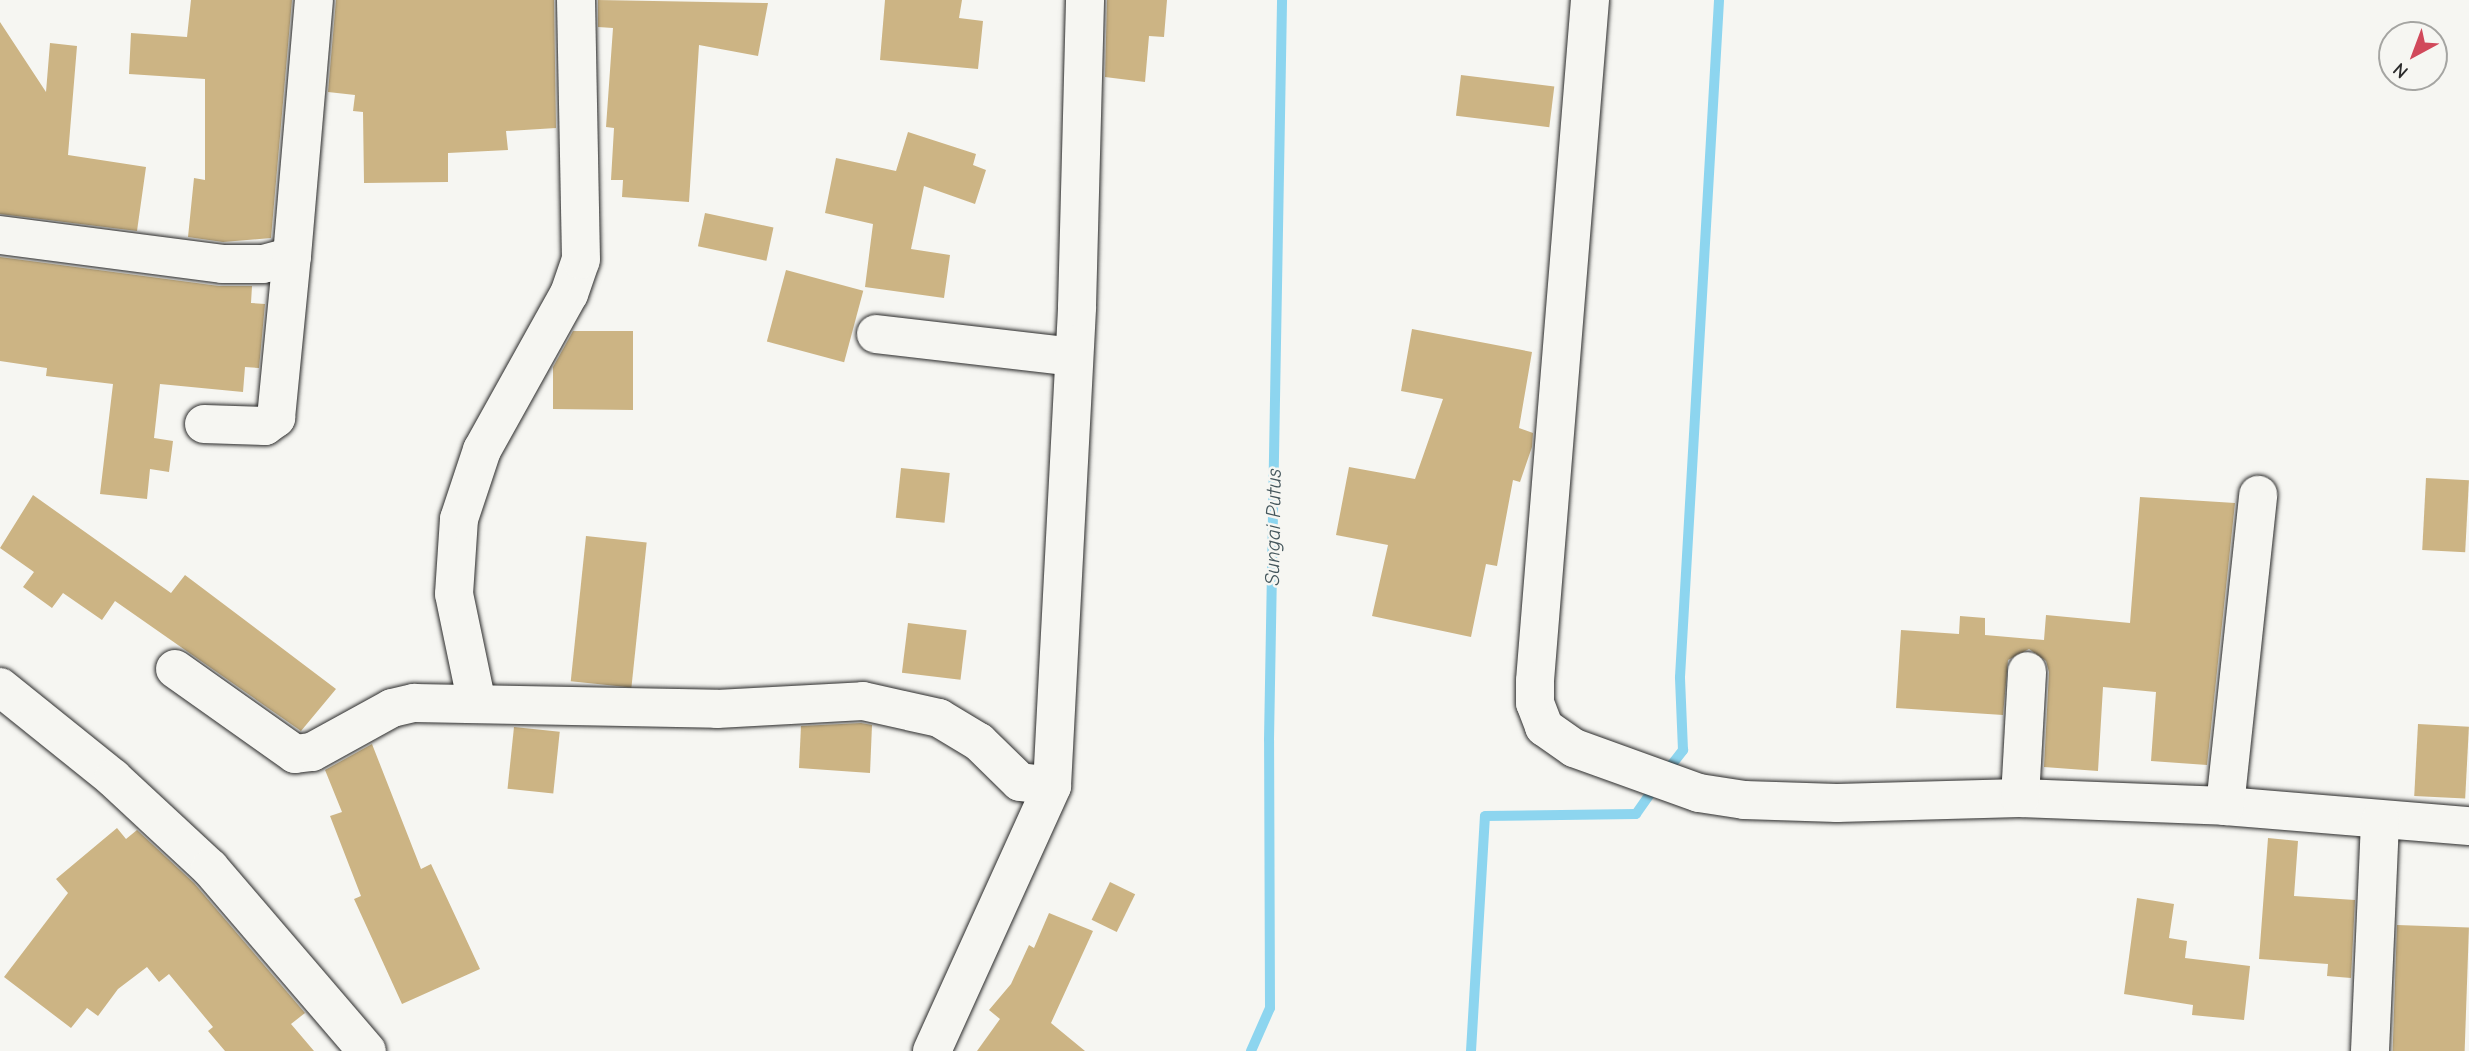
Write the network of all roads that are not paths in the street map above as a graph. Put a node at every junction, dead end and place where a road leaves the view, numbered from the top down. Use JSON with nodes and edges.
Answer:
{"nodes":[{"id":1,"x":314,"y":0,"type":"edge"},
{"id":2,"x":576,"y":0,"type":"edge"},
{"id":3,"x":1085,"y":0,"type":"edge"},
{"id":4,"x":1590,"y":0,"type":"edge"},
{"id":5,"x":0,"y":235,"type":"edge"},
{"id":6,"x":292,"y":256,"type":"junction"},
{"id":7,"x":876,"y":334,"type":"dead end"},
{"id":8,"x":1074,"y":357,"type":"junction"},
{"id":9,"x":204,"y":424,"type":"dead end"},
{"id":10,"x":2258,"y":495,"type":"dead end"},
{"id":11,"x":175,"y":670,"type":"dead end"},
{"id":12,"x":2027,"y":671,"type":"dead end"},
{"id":13,"x":0,"y":687,"type":"edge"},
{"id":14,"x":477,"y":704,"type":"junction"},
{"id":15,"x":1052,"y":786,"type":"junction"},
{"id":16,"x":2020,"y":798,"type":"junction"},
{"id":17,"x":2225,"y":806,"type":"junction"},
{"id":18,"x":2380,"y":821,"type":"junction"},
{"id":19,"x":2469,"y":826,"type":"edge"},
{"id":20,"x":367,"y":1051,"type":"edge"},
{"id":21,"x":932,"y":1051,"type":"edge"},
{"id":22,"x":2370,"y":1051,"type":"edge"}],
"edges":[{"from":1,"to":6,"type":"street"},
{"from":2,"to":14,"type":"street"},
{"from":3,"to":8,"type":"street"},
{"from":4,"to":16,"type":"street"},
{"from":5,"to":6,"type":"street"},
{"from":6,"to":9,"type":"street"},
{"from":7,"to":8,"type":"street"},
{"from":8,"to":15,"type":"street"},
{"from":10,"to":17,"type":"street"},
{"from":11,"to":14,"type":"street"},
{"from":12,"to":16,"type":"street"},
{"from":13,"to":20,"type":"street"},
{"from":14,"to":15,"type":"street"},
{"from":15,"to":21,"type":"street"},
{"from":16,"to":17,"type":"street"},
{"from":17,"to":18,"type":"street"},
{"from":18,"to":19,"type":"street"},
{"from":18,"to":22,"type":"street"}]}
